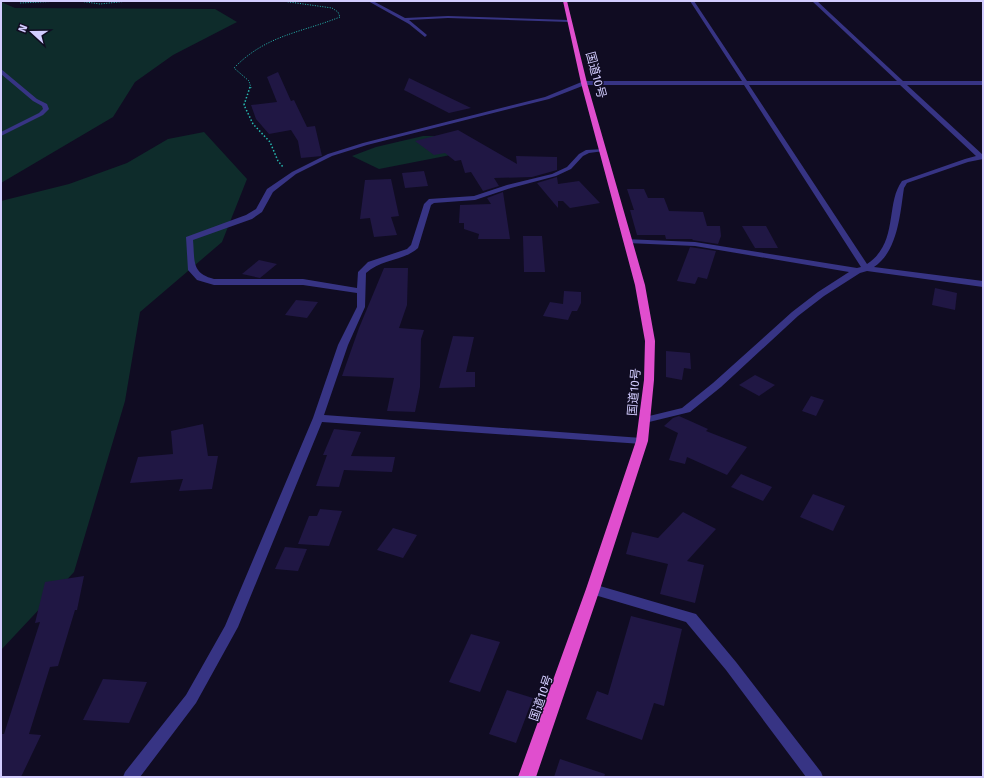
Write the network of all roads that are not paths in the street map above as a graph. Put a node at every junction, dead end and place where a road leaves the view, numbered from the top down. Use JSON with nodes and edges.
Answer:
{"nodes":[{"id":1,"x":370,"y":1,"type":"edge"},
{"id":2,"x":565,"y":1,"type":"edge"},
{"id":3,"x":692,"y":1,"type":"edge"},
{"id":4,"x":814,"y":1,"type":"edge"},
{"id":5,"x":406,"y":19,"type":"junction"},
{"id":6,"x":569,"y":21,"type":"junction"},
{"id":7,"x":425,"y":36,"type":"dead end"},
{"id":8,"x":1,"y":70,"type":"edge"},
{"id":9,"x":745,"y":82,"type":"junction"},
{"id":10,"x":900,"y":82,"type":"junction"},
{"id":11,"x":584,"y":83,"type":"junction"},
{"id":12,"x":983,"y":83,"type":"edge"},
{"id":13,"x":1,"y":134,"type":"edge"},
{"id":14,"x":602,"y":150,"type":"junction"},
{"id":15,"x":982,"y":157,"type":"edge"},
{"id":16,"x":627,"y":241,"type":"junction"},
{"id":17,"x":862,"y":270,"type":"junction"},
{"id":18,"x":983,"y":284,"type":"edge"},
{"id":19,"x":361,"y":291,"type":"junction"},
{"id":20,"x":318,"y":418,"type":"junction"},
{"id":21,"x":645,"y":420,"type":"junction"},
{"id":22,"x":642,"y":441,"type":"junction"},
{"id":23,"x":593,"y":589,"type":"junction"},
{"id":24,"x":131,"y":777,"type":"edge"},
{"id":25,"x":527,"y":777,"type":"edge"},
{"id":26,"x":815,"y":777,"type":"edge"}],
"edges":[{"from":1,"to":5,"type":"street"},
{"from":2,"to":6,"type":"highway","name":"国道10号"},
{"from":3,"to":9,"type":"street"},
{"from":4,"to":10,"type":"street"},
{"from":5,"to":6,"type":"street"},
{"from":5,"to":7,"type":"street"},
{"from":6,"to":11,"type":"highway","name":"国道10号"},
{"from":8,"to":13,"type":"street"},
{"from":9,"to":10,"type":"street"},
{"from":9,"to":11,"type":"street"},
{"from":9,"to":17,"type":"street"},
{"from":10,"to":12,"type":"street"},
{"from":10,"to":15,"type":"street"},
{"from":11,"to":14,"type":"highway","name":"国道10号"},
{"from":11,"to":19,"type":"street"},
{"from":14,"to":16,"type":"highway","name":"国道10号"},
{"from":14,"to":19,"type":"street"},
{"from":15,"to":17,"type":"street"},
{"from":16,"to":17,"type":"street"},
{"from":16,"to":21,"type":"highway","name":"国道10号"},
{"from":17,"to":18,"type":"street"},
{"from":17,"to":21,"type":"street"},
{"from":19,"to":20,"type":"street"},
{"from":20,"to":22,"type":"street"},
{"from":20,"to":24,"type":"street"},
{"from":21,"to":22,"type":"highway","name":"国道10号"},
{"from":22,"to":23,"type":"highway","name":"国道10号"},
{"from":23,"to":25,"type":"highway","name":"国道10号"},
{"from":23,"to":26,"type":"street"}]}
